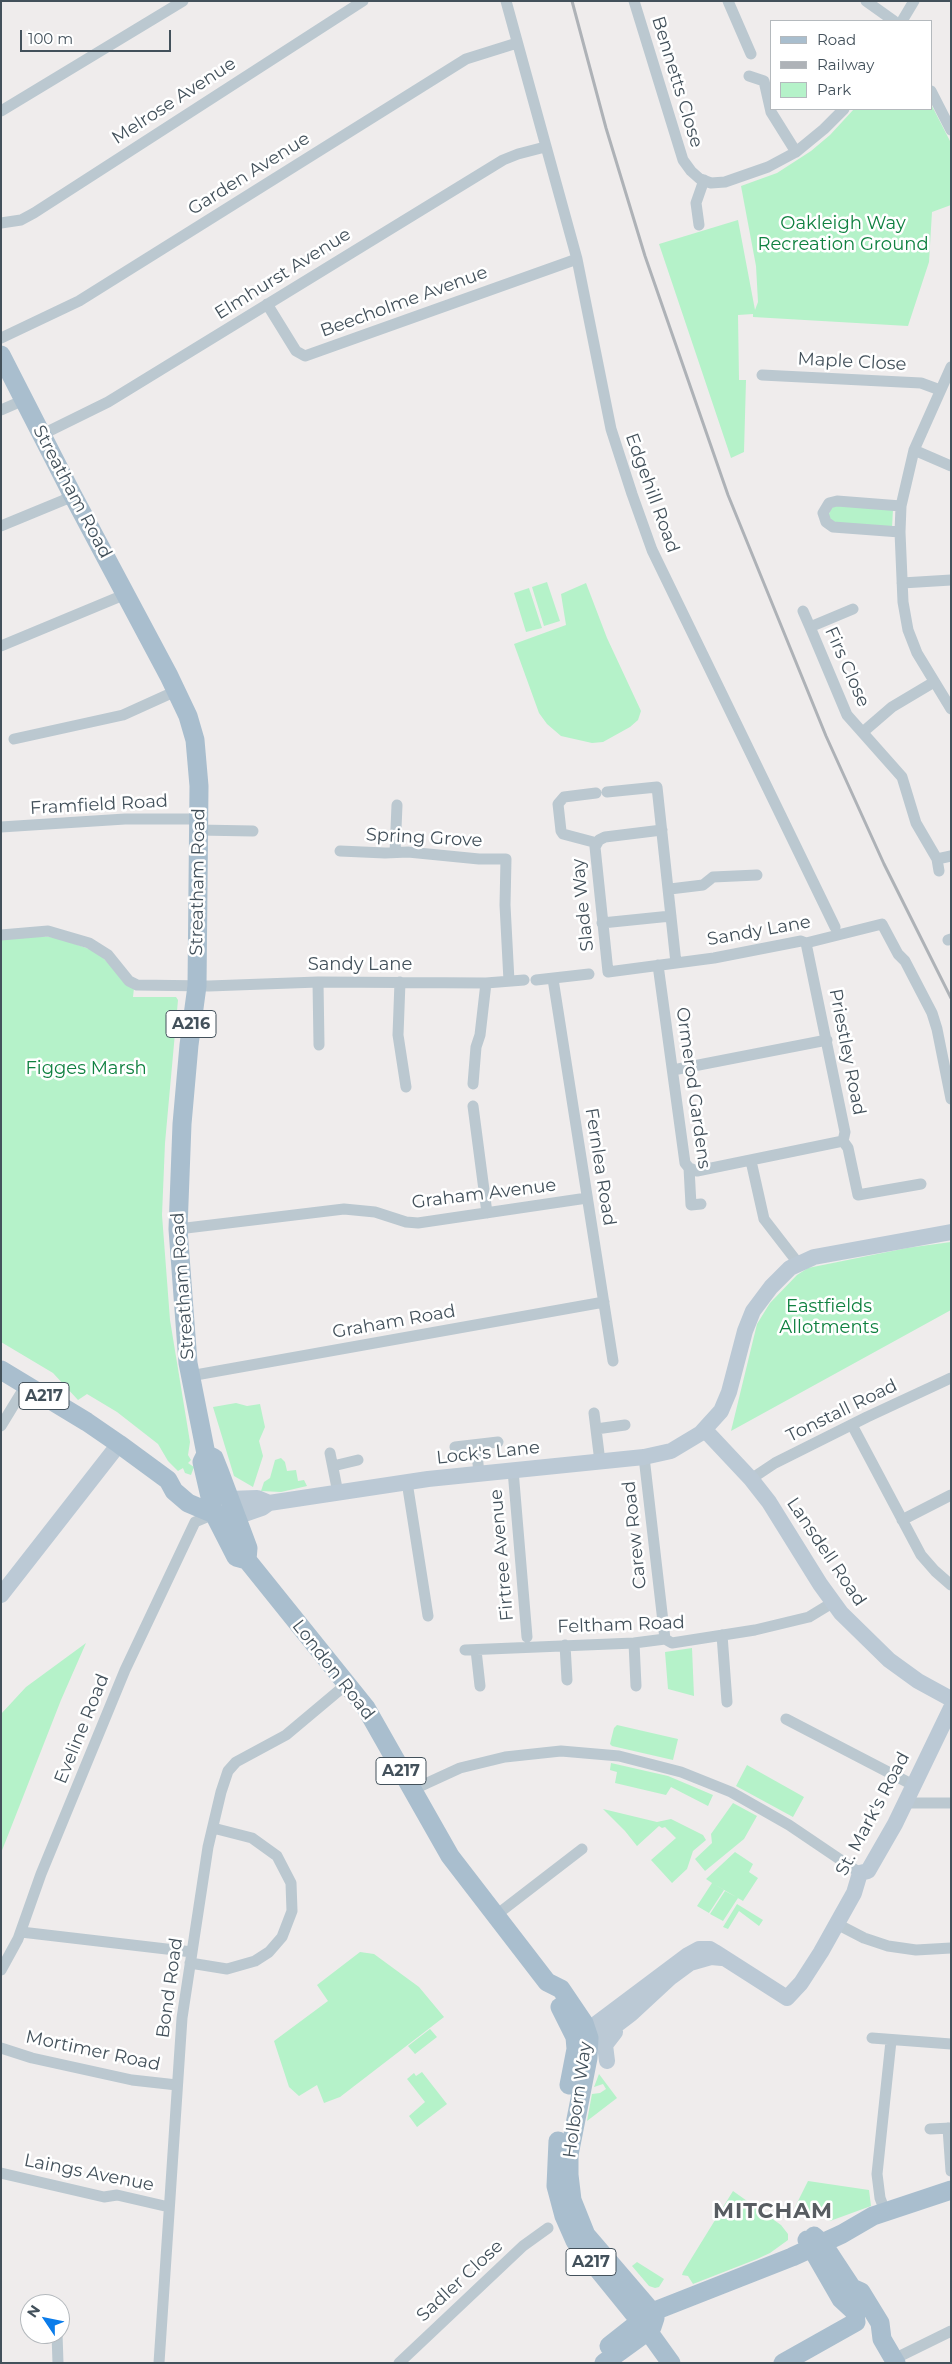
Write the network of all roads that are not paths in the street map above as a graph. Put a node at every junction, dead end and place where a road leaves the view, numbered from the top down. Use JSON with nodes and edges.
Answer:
{"nodes":[{"id":1,"x":183,"y":1,"type":"edge"},
{"id":2,"x":363,"y":1,"type":"edge"},
{"id":3,"x":506,"y":1,"type":"edge"},
{"id":4,"x":634,"y":1,"type":"edge"},
{"id":5,"x":728,"y":1,"type":"edge"},
{"id":6,"x":866,"y":1,"type":"edge"},
{"id":7,"x":914,"y":1,"type":"edge"},
{"id":8,"x":893,"y":20,"type":"edge"},
{"id":9,"x":903,"y":20,"type":"edge"},
{"id":10,"x":517,"y":43,"type":"junction"},
{"id":11,"x":751,"y":54,"type":"dead end"},
{"id":12,"x":749,"y":76,"type":"dead end"},
{"id":13,"x":767,"y":79,"type":"edge"},
{"id":14,"x":932,"y":92,"type":"edge"},
{"id":15,"x":770,"y":104,"type":"edge"},
{"id":16,"x":945,"y":107,"type":"edge"},
{"id":17,"x":771,"y":110,"type":"edge"},
{"id":18,"x":843,"y":110,"type":"edge"},
{"id":19,"x":1,"y":111,"type":"edge"},
{"id":20,"x":951,"y":130,"type":"edge"},
{"id":21,"x":545,"y":147,"type":"junction"},
{"id":22,"x":796,"y":152,"type":"junction"},
{"id":23,"x":704,"y":180,"type":"junction"},
{"id":24,"x":1,"y":224,"type":"edge"},
{"id":25,"x":699,"y":225,"type":"dead end"},
{"id":26,"x":577,"y":259,"type":"junction"},
{"id":27,"x":267,"y":304,"type":"junction"},
{"id":28,"x":1,"y":338,"type":"edge"},
{"id":29,"x":1,"y":355,"type":"edge"},
{"id":30,"x":951,"y":367,"type":"edge"},
{"id":31,"x":762,"y":375,"type":"dead end"},
{"id":32,"x":940,"y":390,"type":"junction"},
{"id":33,"x":24,"y":400,"type":"junction"},
{"id":34,"x":1,"y":410,"type":"edge"},
{"id":35,"x":41,"y":435,"type":"junction"},
{"id":36,"x":914,"y":450,"type":"junction"},
{"id":37,"x":951,"y":466,"type":"edge"},
{"id":38,"x":72,"y":494,"type":"junction"},
{"id":39,"x":902,"y":506,"type":"junction"},
{"id":40,"x":1,"y":526,"type":"edge"},
{"id":41,"x":900,"y":532,"type":"junction"},
{"id":42,"x":951,"y":580,"type":"edge"},
{"id":43,"x":902,"y":583,"type":"junction"},
{"id":44,"x":126,"y":594,"type":"junction"},
{"id":45,"x":852,"y":609,"type":"dead end"},
{"id":46,"x":803,"y":611,"type":"dead end"},
{"id":47,"x":810,"y":627,"type":"junction"},
{"id":48,"x":1,"y":646,"type":"edge"},
{"id":49,"x":934,"y":682,"type":"junction"},
{"id":50,"x":176,"y":691,"type":"junction"},
{"id":51,"x":951,"y":709,"type":"edge"},
{"id":52,"x":863,"y":732,"type":"junction"},
{"id":53,"x":14,"y":739,"type":"dead end"},
{"id":54,"x":397,"y":804,"type":"dead end"},
{"id":55,"x":199,"y":824,"type":"junction"},
{"id":56,"x":1,"y":827,"type":"edge"},
{"id":57,"x":662,"y":830,"type":"junction"},
{"id":58,"x":254,"y":831,"type":"dead end"},
{"id":59,"x":597,"y":843,"type":"junction"},
{"id":60,"x":340,"y":851,"type":"dead end"},
{"id":61,"x":395,"y":852,"type":"junction"},
{"id":62,"x":951,"y":856,"type":"edge"},
{"id":63,"x":937,"y":859,"type":"junction"},
{"id":64,"x":939,"y":872,"type":"dead end"},
{"id":65,"x":757,"y":875,"type":"dead end"},
{"id":66,"x":670,"y":889,"type":"junction"},
{"id":67,"x":671,"y":916,"type":"junction"},
{"id":68,"x":602,"y":923,"type":"junction"},
{"id":69,"x":835,"y":927,"type":"junction"},
{"id":70,"x":851,"y":927,"type":"junction"},
{"id":71,"x":823,"y":930,"type":"dead end"},
{"id":72,"x":1,"y":935,"type":"edge"},
{"id":73,"x":806,"y":943,"type":"junction"},
{"id":74,"x":676,"y":962,"type":"junction"},
{"id":75,"x":658,"y":965,"type":"junction"},
{"id":76,"x":608,"y":972,"type":"joint"},
{"id":77,"x":588,"y":974,"type":"dead end"},
{"id":78,"x":553,"y":979,"type":"junction"},
{"id":79,"x":318,"y":982,"type":"junction"},
{"id":80,"x":400,"y":982,"type":"junction"},
{"id":81,"x":509,"y":982,"type":"junction"},
{"id":82,"x":486,"y":983,"type":"junction"},
{"id":83,"x":191,"y":986,"type":"junction"},
{"id":84,"x":827,"y":1040,"type":"junction"},
{"id":85,"x":318,"y":1045,"type":"dead end"},
{"id":86,"x":673,"y":1070,"type":"junction"},
{"id":87,"x":473,"y":1084,"type":"dead end"},
{"id":88,"x":406,"y":1087,"type":"dead end"},
{"id":89,"x":951,"y":1099,"type":"edge"},
{"id":90,"x":473,"y":1106,"type":"dead end"},
{"id":91,"x":843,"y":1141,"type":"junction"},
{"id":92,"x":751,"y":1161,"type":"junction"},
{"id":93,"x":689,"y":1168,"type":"junction"},
{"id":94,"x":921,"y":1184,"type":"dead end"},
{"id":95,"x":587,"y":1198,"type":"junction"},
{"id":96,"x":701,"y":1204,"type":"dead end"},
{"id":97,"x":487,"y":1213,"type":"junction"},
{"id":98,"x":178,"y":1229,"type":"junction"},
{"id":99,"x":951,"y":1232,"type":"edge"},
{"id":100,"x":798,"y":1263,"type":"junction"},
{"id":101,"x":604,"y":1302,"type":"junction"},
{"id":102,"x":613,"y":1361,"type":"dead end"},
{"id":103,"x":1,"y":1370,"type":"edge"},
{"id":104,"x":190,"y":1376,"type":"junction"},
{"id":105,"x":951,"y":1378,"type":"edge"},
{"id":106,"x":26,"y":1385,"type":"junction"},
{"id":107,"x":594,"y":1413,"type":"dead end"},
{"id":108,"x":625,"y":1425,"type":"dead end"},
{"id":109,"x":852,"y":1425,"type":"junction"},
{"id":110,"x":1,"y":1426,"type":"edge"},
{"id":111,"x":596,"y":1429,"type":"junction"},
{"id":112,"x":705,"y":1430,"type":"junction"},
{"id":113,"x":498,"y":1442,"type":"dead end"},
{"id":114,"x":119,"y":1444,"type":"junction"},
{"id":115,"x":476,"y":1445,"type":"junction"},
{"id":116,"x":455,"y":1447,"type":"dead end"},
{"id":117,"x":330,"y":1453,"type":"dead end"},
{"id":118,"x":206,"y":1454,"type":"junction"},
{"id":119,"x":644,"y":1457,"type":"junction"},
{"id":120,"x":358,"y":1460,"type":"dead end"},
{"id":121,"x":600,"y":1462,"type":"junction"},
{"id":122,"x":333,"y":1466,"type":"junction"},
{"id":123,"x":513,"y":1470,"type":"junction"},
{"id":124,"x":480,"y":1473,"type":"junction"},
{"id":125,"x":751,"y":1479,"type":"junction"},
{"id":126,"x":407,"y":1482,"type":"junction"},
{"id":127,"x":338,"y":1493,"type":"junction"},
{"id":128,"x":951,"y":1495,"type":"edge"},
{"id":129,"x":229,"y":1499,"type":"junction"},
{"id":130,"x":269,"y":1503,"type":"junction"},
{"id":131,"x":212,"y":1507,"type":"junction"},
{"id":132,"x":236,"y":1517,"type":"junction"},
{"id":133,"x":902,"y":1520,"type":"junction"},
{"id":134,"x":247,"y":1560,"type":"junction"},
{"id":135,"x":951,"y":1584,"type":"edge"},
{"id":136,"x":1,"y":1595,"type":"edge"},
{"id":137,"x":832,"y":1603,"type":"junction"},
{"id":138,"x":428,"y":1616,"type":"dead end"},
{"id":139,"x":722,"y":1635,"type":"junction"},
{"id":140,"x":527,"y":1637,"type":"dead end"},
{"id":141,"x":665,"y":1639,"type":"junction"},
{"id":142,"x":634,"y":1643,"type":"junction"},
{"id":143,"x":565,"y":1645,"type":"junction"},
{"id":144,"x":567,"y":1680,"type":"dead end"},
{"id":145,"x":348,"y":1683,"type":"junction"},
{"id":146,"x":480,"y":1686,"type":"dead end"},
{"id":147,"x":636,"y":1686,"type":"dead end"},
{"id":148,"x":951,"y":1699,"type":"edge"},
{"id":149,"x":727,"y":1702,"type":"dead end"},
{"id":150,"x":951,"y":1708,"type":"edge"},
{"id":151,"x":793,"y":1719,"type":"dead end"},
{"id":152,"x":915,"y":1786,"type":"junction"},
{"id":153,"x":412,"y":1790,"type":"junction"},
{"id":154,"x":906,"y":1803,"type":"junction"},
{"id":155,"x":951,"y":1803,"type":"edge"},
{"id":156,"x":213,"y":1828,"type":"junction"},
{"id":157,"x":582,"y":1849,"type":"dead end"},
{"id":158,"x":860,"y":1874,"type":"junction"},
{"id":159,"x":495,"y":1916,"type":"junction"},
{"id":160,"x":837,"y":1924,"type":"junction"},
{"id":161,"x":21,"y":1932,"type":"junction"},
{"id":162,"x":951,"y":1948,"type":"edge"},
{"id":163,"x":191,"y":1958,"type":"junction"},
{"id":164,"x":722,"y":1958,"type":"junction"},
{"id":165,"x":1,"y":1970,"type":"edge"},
{"id":166,"x":547,"y":1982,"type":"joint"},
{"id":167,"x":660,"y":1986,"type":"junction"},
{"id":168,"x":872,"y":2038,"type":"dead end"},
{"id":169,"x":584,"y":2040,"type":"junction"},
{"id":170,"x":891,"y":2041,"type":"junction"},
{"id":171,"x":951,"y":2044,"type":"edge"},
{"id":172,"x":1,"y":2048,"type":"edge"},
{"id":173,"x":607,"y":2061,"type":"dead end"},
{"id":174,"x":178,"y":2085,"type":"junction"},
{"id":175,"x":949,"y":2128,"type":"edge"},
{"id":176,"x":930,"y":2129,"type":"dead end"},
{"id":177,"x":951,"y":2170,"type":"edge"},
{"id":178,"x":1,"y":2173,"type":"edge"},
{"id":179,"x":951,"y":2190,"type":"edge"},
{"id":180,"x":169,"y":2207,"type":"junction"},
{"id":181,"x":877,"y":2214,"type":"junction"},
{"id":182,"x":548,"y":2228,"type":"dead end"},
{"id":183,"x":814,"y":2242,"type":"junction"},
{"id":184,"x":852,"y":2288,"type":"junction"},
{"id":185,"x":855,"y":2317,"type":"junction"},
{"id":186,"x":647,"y":2321,"type":"junction"},
{"id":187,"x":949,"y":2332,"type":"edge"},
{"id":188,"x":882,"y":2339,"type":"junction"},
{"id":189,"x":57,"y":2344,"type":"edge"},
{"id":190,"x":895,"y":2361,"type":"edge"},
{"id":191,"x":58,"y":2363,"type":"edge"},
{"id":192,"x":159,"y":2363,"type":"edge"},
{"id":193,"x":399,"y":2363,"type":"edge"},
{"id":194,"x":596,"y":2363,"type":"edge"},
{"id":195,"x":604,"y":2363,"type":"edge"},
{"id":196,"x":671,"y":2363,"type":"edge"},
{"id":197,"x":783,"y":2363,"type":"edge"}],
"edges":[{"from":1,"to":19,"type":"street"},
{"from":2,"to":24,"type":"street","name":"Melrose Avenue"},
{"from":3,"to":10,"type":"street","name":"Edgehill Road"},
{"from":4,"to":23,"type":"street","name":"Bennetts Close"},
{"from":5,"to":11,"type":"street"},
{"from":6,"to":8,"type":"street"},
{"from":7,"to":9,"type":"street"},
{"from":10,"to":21,"type":"street","name":"Edgehill Road"},
{"from":10,"to":28,"type":"street","name":"Garden Avenue"},
{"from":12,"to":13,"type":"street"},
{"from":13,"to":15,"type":"street"},
{"from":14,"to":16,"type":"street"},
{"from":16,"to":20,"type":"street"},
{"from":17,"to":22,"type":"street"},
{"from":18,"to":22,"type":"street"},
{"from":21,"to":26,"type":"street","name":"Edgehill Road"},
{"from":21,"to":27,"type":"street","name":"Elmhurst Avenue"},
{"from":22,"to":23,"type":"street"},
{"from":23,"to":25,"type":"street"},
{"from":26,"to":27,"type":"street","name":"Beecholme Avenue"},
{"from":26,"to":69,"type":"street","name":"Edgehill Road"},
{"from":27,"to":35,"type":"street","name":"Elmhurst Avenue"},
{"from":29,"to":33,"type":"main road","name":"Streatham Road","number":"A216"},
{"from":30,"to":32,"type":"street"},
{"from":31,"to":32,"type":"street","name":"Maple Close"},
{"from":32,"to":36,"type":"street"},
{"from":33,"to":34,"type":"street"},
{"from":33,"to":35,"type":"main road","name":"Streatham Road","number":"A216"},
{"from":35,"to":38,"type":"main road","name":"Streatham Road","number":"A216"},
{"from":36,"to":37,"type":"street"},
{"from":36,"to":39,"type":"street"},
{"from":38,"to":40,"type":"street"},
{"from":38,"to":44,"type":"main road","name":"Streatham Road","number":"A216"},
{"from":39,"to":41,"type":"street"},
{"from":39,"to":41,"type":"street"},
{"from":41,"to":43,"type":"street"},
{"from":42,"to":43,"type":"street"},
{"from":43,"to":49,"type":"street"},
{"from":44,"to":48,"type":"street"},
{"from":44,"to":50,"type":"main road","name":"Streatham Road","number":"A216"},
{"from":45,"to":47,"type":"street","name":"Firs Close"},
{"from":46,"to":47,"type":"street"},
{"from":47,"to":52,"type":"street","name":"Firs Close"},
{"from":49,"to":51,"type":"street"},
{"from":49,"to":52,"type":"street","name":"Firs Close"},
{"from":50,"to":53,"type":"street"},
{"from":50,"to":55,"type":"main road","name":"Streatham Road","number":"A216"},
{"from":52,"to":63,"type":"street","name":"Firs Close"},
{"from":54,"to":61,"type":"street"},
{"from":55,"to":56,"type":"street","name":"Framfield Road"},
{"from":55,"to":58,"type":"street","name":"Framfield Road"},
{"from":55,"to":83,"type":"main road","name":"Streatham Road","number":"A216"},
{"from":57,"to":59,"type":"street","name":"Slade Way"},
{"from":57,"to":59,"type":"street"},
{"from":57,"to":66,"type":"street"},
{"from":59,"to":68,"type":"street","name":"Slade Way"},
{"from":60,"to":61,"type":"street","name":"Spring Grove"},
{"from":61,"to":81,"type":"street","name":"Spring Grove"},
{"from":62,"to":63,"type":"street"},
{"from":63,"to":64,"type":"street","name":"Firs Close"},
{"from":65,"to":66,"type":"street"},
{"from":66,"to":67,"type":"street"},
{"from":67,"to":68,"type":"street"},
{"from":67,"to":74,"type":"street"},
{"from":68,"to":76,"type":"street","name":"Slade Way"},
{"from":69,"to":70,"type":"street"},
{"from":69,"to":71,"type":"street"},
{"from":70,"to":73,"type":"street","name":"Sandy Lane"},
{"from":70,"to":89,"type":"street","name":"Sandy Lane"},
{"from":72,"to":83,"type":"street","name":"Sandy Lane"},
{"from":73,"to":74,"type":"street","name":"Sandy Lane"},
{"from":73,"to":84,"type":"street","name":"Priestley Road"},
{"from":74,"to":75,"type":"street","name":"Sandy Lane"},
{"from":75,"to":76,"type":"street","name":"Sandy Lane"},
{"from":75,"to":86,"type":"street","name":"Ormerod Gardens"},
{"from":77,"to":78,"type":"street","name":"Sandy Lane"},
{"from":78,"to":81,"type":"street","name":"Sandy Lane"},
{"from":78,"to":95,"type":"street","name":"Fernlea Road"},
{"from":79,"to":80,"type":"street","name":"Sandy Lane"},
{"from":79,"to":83,"type":"street","name":"Sandy Lane"},
{"from":79,"to":85,"type":"street"},
{"from":80,"to":82,"type":"street","name":"Sandy Lane"},
{"from":80,"to":88,"type":"street"},
{"from":81,"to":82,"type":"street","name":"Sandy Lane"},
{"from":82,"to":87,"type":"street"},
{"from":83,"to":98,"type":"main road","name":"Streatham Road","number":"A216"},
{"from":84,"to":86,"type":"street"},
{"from":84,"to":91,"type":"street","name":"Priestley Road"},
{"from":86,"to":93,"type":"street","name":"Ormerod Gardens"},
{"from":90,"to":97,"type":"street"},
{"from":91,"to":92,"type":"street"},
{"from":91,"to":94,"type":"street","name":"Priestley Road"},
{"from":92,"to":93,"type":"street"},
{"from":92,"to":100,"type":"street"},
{"from":93,"to":96,"type":"street","name":"Ormerod Gardens"},
{"from":95,"to":97,"type":"street","name":"Graham Avenue"},
{"from":95,"to":101,"type":"street","name":"Fernlea Road"},
{"from":97,"to":98,"type":"street","name":"Graham Avenue"},
{"from":98,"to":104,"type":"main road","name":"Streatham Road","number":"A216"},
{"from":99,"to":100,"type":"street"},
{"from":100,"to":112,"type":"street","name":"Lock's Lane"},
{"from":101,"to":102,"type":"street","name":"Fernlea Road"},
{"from":101,"to":104,"type":"street","name":"Graham Road"},
{"from":103,"to":106,"type":"main road","number":"A217"},
{"from":104,"to":118,"type":"main road","name":"Streatham Road","number":"A216"},
{"from":105,"to":109,"type":"street","name":"Tonstall Road"},
{"from":106,"to":110,"type":"street"},
{"from":106,"to":114,"type":"main road","number":"A217"},
{"from":107,"to":111,"type":"street"},
{"from":108,"to":111,"type":"street"},
{"from":109,"to":125,"type":"street","name":"Tonstall Road"},
{"from":109,"to":133,"type":"street"},
{"from":111,"to":121,"type":"street"},
{"from":112,"to":119,"type":"street","name":"Lock's Lane"},
{"from":112,"to":125,"type":"street","name":"Lansdell Road"},
{"from":113,"to":115,"type":"street"},
{"from":114,"to":131,"type":"main road","number":"A217"},
{"from":114,"to":136,"type":"street"},
{"from":115,"to":116,"type":"street"},
{"from":115,"to":124,"type":"street"},
{"from":117,"to":122,"type":"street"},
{"from":118,"to":129,"type":"main road","name":"Streatham Road","number":"A216"},
{"from":118,"to":131,"type":"main road","name":"Streatham Road","number":"A216"},
{"from":119,"to":121,"type":"street","name":"Lock's Lane"},
{"from":119,"to":141,"type":"street","name":"Carew Road"},
{"from":120,"to":122,"type":"street"},
{"from":121,"to":123,"type":"street","name":"Lock's Lane"},
{"from":122,"to":127,"type":"street"},
{"from":123,"to":124,"type":"street","name":"Lock's Lane"},
{"from":123,"to":140,"type":"street","name":"Firtree Avenue"},
{"from":124,"to":126,"type":"street","name":"Lock's Lane"},
{"from":125,"to":137,"type":"street","name":"Lansdell Road"},
{"from":126,"to":127,"type":"street","name":"Lock's Lane"},
{"from":126,"to":138,"type":"street"},
{"from":127,"to":130,"type":"street","name":"Lock's Lane"},
{"from":128,"to":133,"type":"street"},
{"from":129,"to":130,"type":"street","name":"Lock's Lane"},
{"from":129,"to":131,"type":"main road"},
{"from":129,"to":132,"type":"main road","name":"Streatham Road"},
{"from":130,"to":132,"type":"street","name":"Lock's Lane"},
{"from":131,"to":132,"type":"main road"},
{"from":131,"to":134,"type":"main road","name":"London Road","number":"A217"},
{"from":131,"to":161,"type":"street","name":"Eveline Road"},
{"from":132,"to":134,"type":"main road","name":"London Road","number":"A217"},
{"from":133,"to":135,"type":"street"},
{"from":134,"to":145,"type":"main road","name":"London Road","number":"A217"},
{"from":137,"to":139,"type":"street","name":"Feltham Road"},
{"from":137,"to":148,"type":"street","name":"Lansdell Road"},
{"from":139,"to":141,"type":"street","name":"Feltham Road"},
{"from":139,"to":149,"type":"street"},
{"from":141,"to":142,"type":"street","name":"Feltham Road"},
{"from":142,"to":143,"type":"street","name":"Feltham Road"},
{"from":142,"to":147,"type":"street"},
{"from":143,"to":144,"type":"street"},
{"from":143,"to":146,"type":"street","name":"Feltham Road"},
{"from":145,"to":153,"type":"main road","name":"London Road","number":"A217"},
{"from":145,"to":156,"type":"street","name":"Bond Road"},
{"from":150,"to":152,"type":"street","name":"St. Mark's Road"},
{"from":151,"to":152,"type":"street"},
{"from":152,"to":154,"type":"street","name":"St. Mark's Road"},
{"from":153,"to":158,"type":"street"},
{"from":153,"to":159,"type":"main road","name":"London Road","number":"A217"},
{"from":154,"to":155,"type":"street"},
{"from":154,"to":158,"type":"street","name":"St. Mark's Road"},
{"from":156,"to":163,"type":"street","name":"Bond Road"},
{"from":156,"to":163,"type":"street"},
{"from":157,"to":159,"type":"street"},
{"from":158,"to":160,"type":"street","name":"St. Mark's Road"},
{"from":159,"to":166,"type":"main road","name":"London Road","number":"A217"},
{"from":160,"to":162,"type":"street"},
{"from":160,"to":164,"type":"street","name":"St. Mark's Road"},
{"from":161,"to":163,"type":"street"},
{"from":161,"to":165,"type":"street","name":"Eveline Road"},
{"from":163,"to":174,"type":"street","name":"Bond Road"},
{"from":164,"to":167,"type":"street"},
{"from":164,"to":169,"type":"street","name":"St. Mark's Road"},
{"from":166,"to":169,"type":"main road","name":"Holborn Way","number":"A217"},
{"from":167,"to":169,"type":"street"},
{"from":167,"to":173,"type":"street"},
{"from":168,"to":170,"type":"street"},
{"from":169,"to":186,"type":"main road","name":"Holborn Way","number":"A217"},
{"from":170,"to":171,"type":"street"},
{"from":170,"to":181,"type":"street"},
{"from":172,"to":174,"type":"street","name":"Mortimer Road"},
{"from":174,"to":180,"type":"street","name":"Bond Road"},
{"from":175,"to":176,"type":"street"},
{"from":175,"to":177,"type":"street"},
{"from":178,"to":180,"type":"street","name":"Laings Avenue"},
{"from":179,"to":181,"type":"main road"},
{"from":180,"to":192,"type":"street","name":"Bond Road"},
{"from":181,"to":183,"type":"main road"},
{"from":182,"to":193,"type":"street","name":"Sadler Close"},
{"from":183,"to":184,"type":"main road"},
{"from":183,"to":185,"type":"main road"},
{"from":183,"to":186,"type":"main road"},
{"from":184,"to":185,"type":"main road"},
{"from":184,"to":188,"type":"main road"},
{"from":185,"to":188,"type":"main road"},
{"from":185,"to":197,"type":"main road"},
{"from":186,"to":194,"type":"main road"},
{"from":186,"to":195,"type":"main road"},
{"from":186,"to":196,"type":"main road","name":"Holborn Way"},
{"from":187,"to":190,"type":"street"},
{"from":188,"to":190,"type":"main road"},
{"from":189,"to":191,"type":"street"}]}
